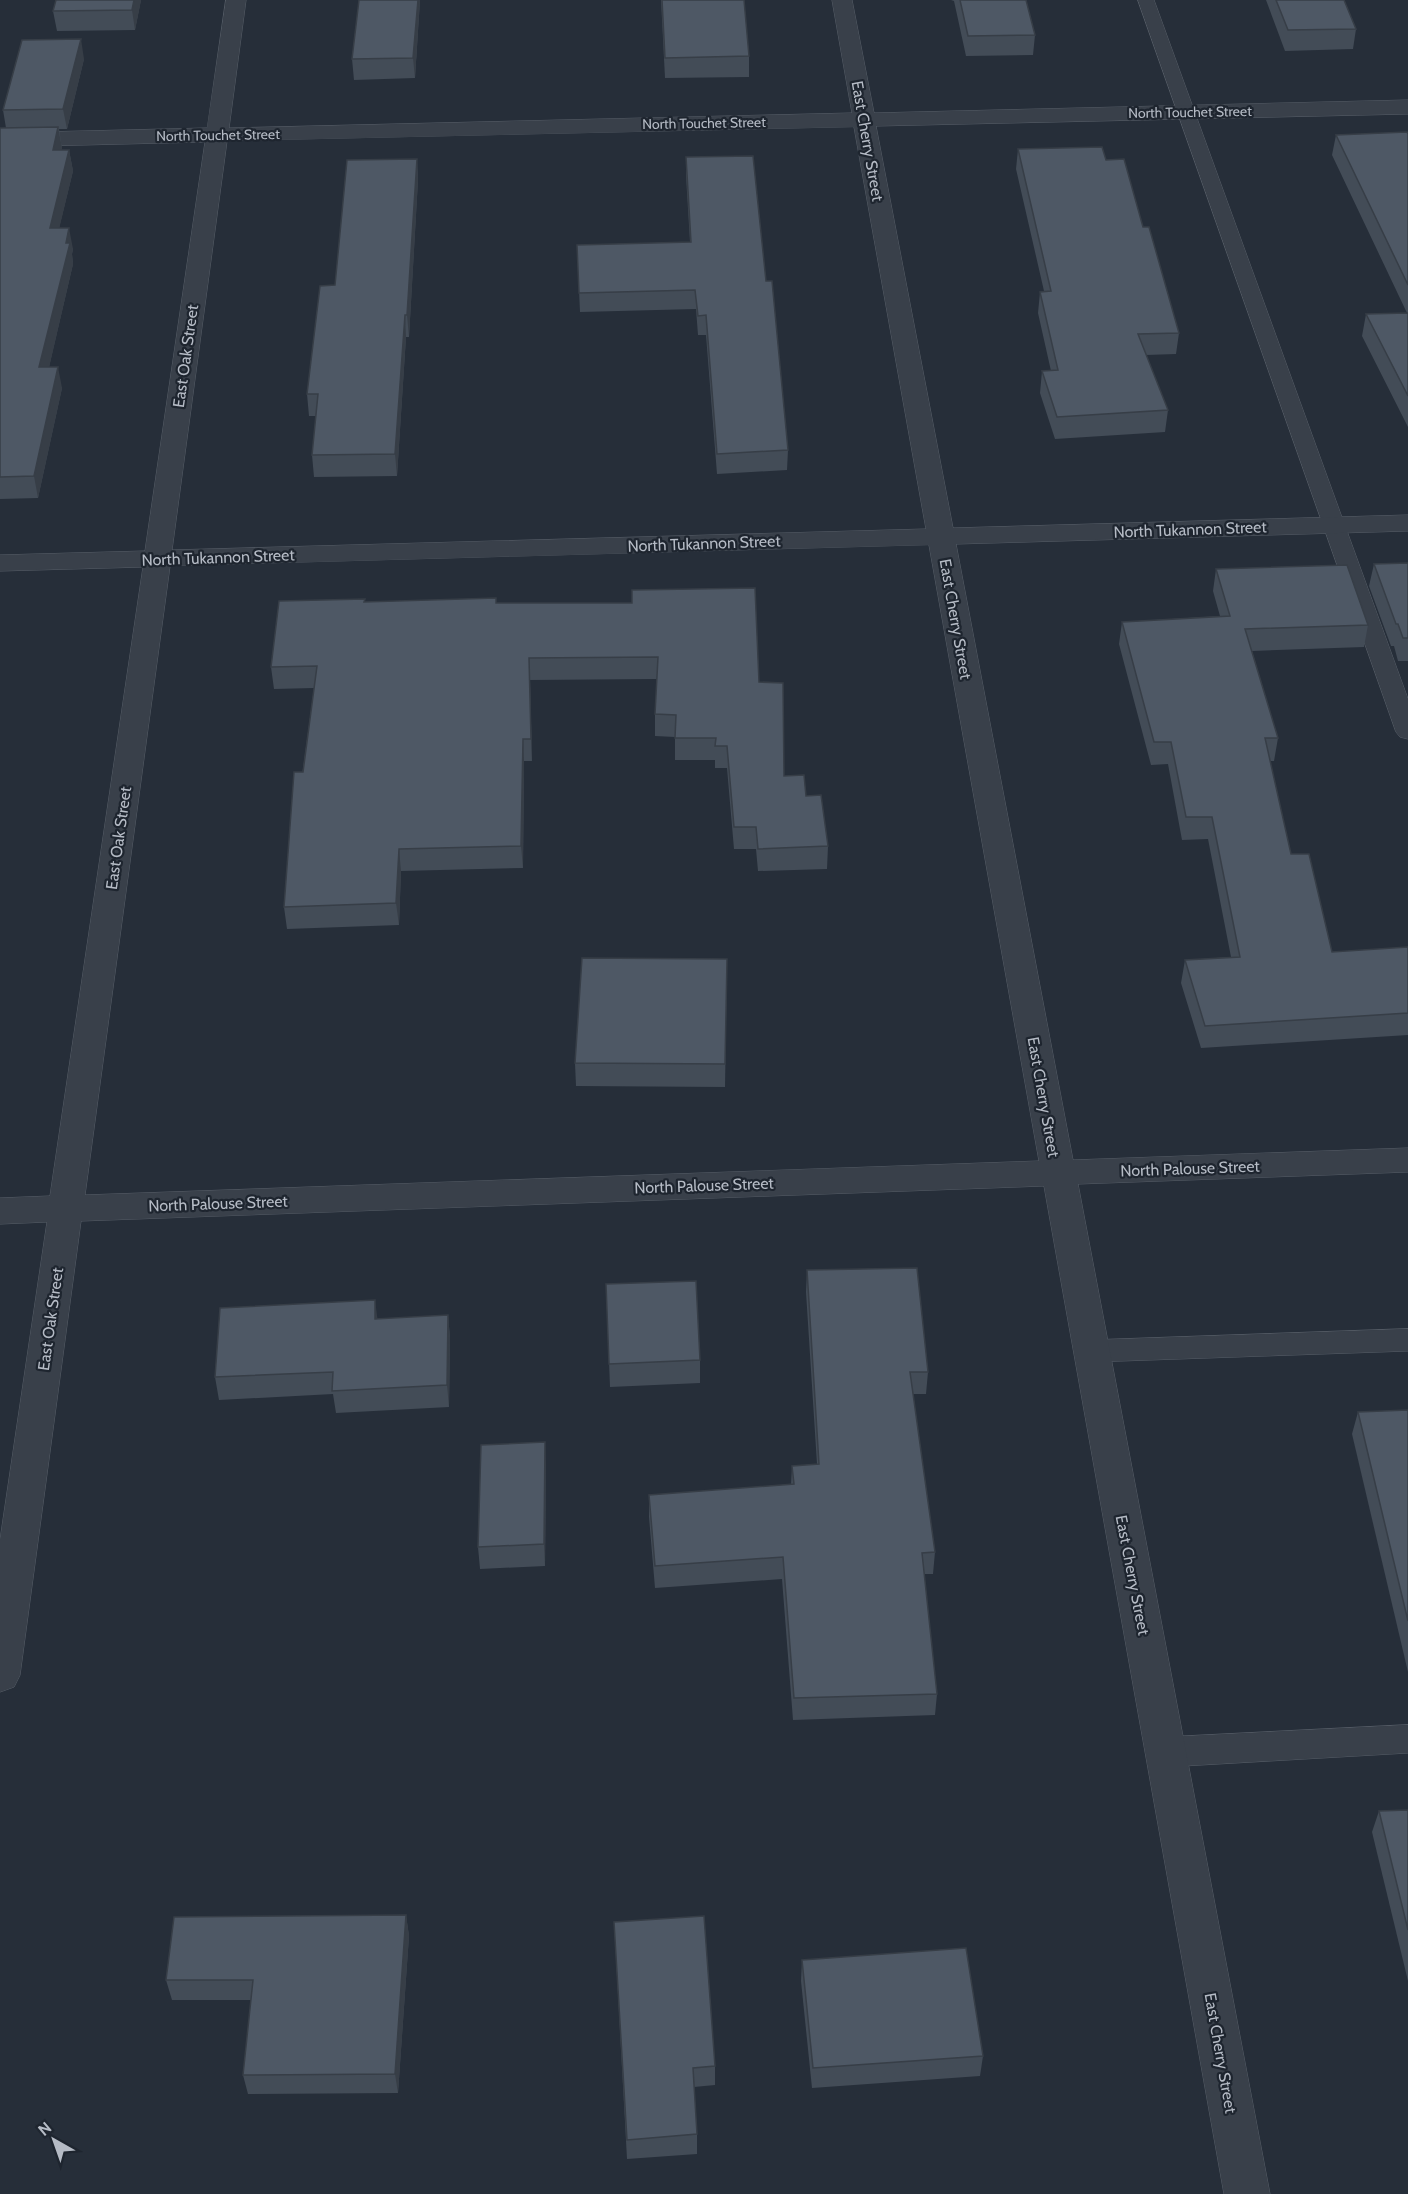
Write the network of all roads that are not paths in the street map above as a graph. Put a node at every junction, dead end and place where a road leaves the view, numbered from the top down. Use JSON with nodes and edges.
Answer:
{"nodes":[{"id":1,"x":236,"y":0,"type":"edge"},
{"id":2,"x":842,"y":0,"type":"edge"},
{"id":3,"x":1146,"y":0,"type":"edge"},
{"id":4,"x":1408,"y":107,"type":"edge"},
{"id":5,"x":1186,"y":112,"type":"junction"},
{"id":6,"x":864,"y":119,"type":"junction"},
{"id":7,"x":217,"y":135,"type":"junction"},
{"id":8,"x":0,"y":140,"type":"edge"},
{"id":9,"x":1408,"y":523,"type":"edge"},
{"id":10,"x":1336,"y":525,"type":"junction"},
{"id":11,"x":941,"y":536,"type":"junction"},
{"id":12,"x":157,"y":559,"type":"junction"},
{"id":13,"x":0,"y":563,"type":"edge"},
{"id":14,"x":1408,"y":732,"type":"edge"},
{"id":15,"x":1408,"y":1160,"type":"edge"},
{"id":16,"x":1058,"y":1173,"type":"junction"},
{"id":17,"x":66,"y":1208,"type":"junction"},
{"id":18,"x":0,"y":1211,"type":"edge"},
{"id":19,"x":1408,"y":1340,"type":"edge"},
{"id":20,"x":1092,"y":1351,"type":"junction"},
{"id":21,"x":0,"y":1675,"type":"edge"},
{"id":22,"x":1408,"y":1739,"type":"edge"},
{"id":23,"x":1166,"y":1752,"type":"junction"},
{"id":24,"x":1247,"y":2194,"type":"edge"}],
"edges":[{"from":1,"to":7,"type":"street","name":"East Oak Street"},
{"from":2,"to":6,"type":"street","name":"East Cherry Street"},
{"from":3,"to":5,"type":"lane"},
{"from":4,"to":5,"type":"street","name":"North Touchet Street"},
{"from":5,"to":6,"type":"street","name":"North Touchet Street"},
{"from":5,"to":10,"type":"lane"},
{"from":6,"to":7,"type":"street","name":"North Touchet Street"},
{"from":6,"to":11,"type":"street","name":"East Cherry Street"},
{"from":7,"to":8,"type":"street","name":"North Touchet Street"},
{"from":7,"to":12,"type":"street","name":"East Oak Street"},
{"from":9,"to":10,"type":"street","name":"North Tukannon Street"},
{"from":10,"to":11,"type":"street","name":"North Tukannon Street"},
{"from":10,"to":14,"type":"lane"},
{"from":11,"to":12,"type":"street","name":"North Tukannon Street"},
{"from":11,"to":16,"type":"street","name":"East Cherry Street"},
{"from":12,"to":13,"type":"street","name":"North Tukannon Street"},
{"from":12,"to":17,"type":"street","name":"East Oak Street"},
{"from":15,"to":16,"type":"street","name":"North Palouse Street"},
{"from":16,"to":17,"type":"street","name":"North Palouse Street"},
{"from":16,"to":20,"type":"street","name":"East Cherry Street"},
{"from":17,"to":18,"type":"street","name":"North Palouse Street"},
{"from":17,"to":21,"type":"street","name":"East Oak Street"},
{"from":19,"to":20,"type":"lane"},
{"from":20,"to":23,"type":"street","name":"East Cherry Street"},
{"from":22,"to":23,"type":"lane"},
{"from":23,"to":24,"type":"street","name":"East Cherry Street"}]}
